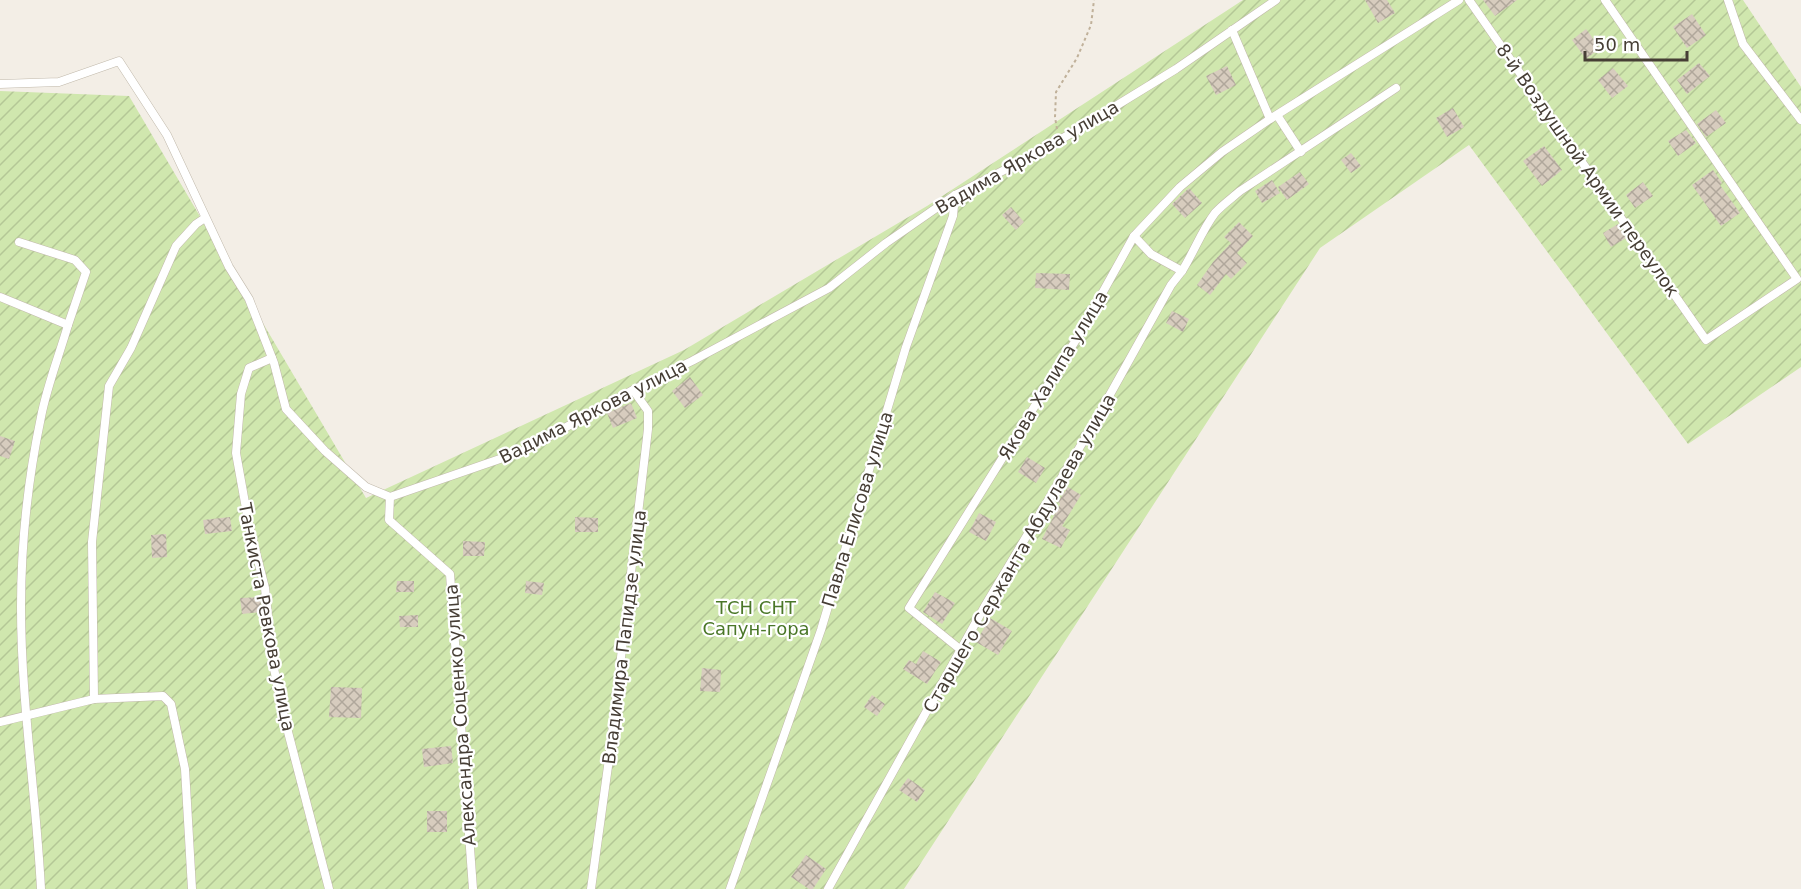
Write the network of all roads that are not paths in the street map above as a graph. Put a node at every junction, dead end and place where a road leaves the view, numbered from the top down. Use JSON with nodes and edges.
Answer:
{"nodes":[{"id":1,"x":1276,"y":0,"type":"edge"},
{"id":2,"x":1459,"y":0,"type":"edge"},
{"id":3,"x":1469,"y":0,"type":"edge"},
{"id":4,"x":1605,"y":0,"type":"edge"},
{"id":5,"x":1728,"y":0,"type":"edge"},
{"id":6,"x":1232,"y":30,"type":"junction"},
{"id":7,"x":0,"y":84,"type":"edge"},
{"id":8,"x":1396,"y":88,"type":"dead end"},
{"id":9,"x":1273,"y":117,"type":"junction"},
{"id":10,"x":1801,"y":120,"type":"edge"},
{"id":11,"x":1301,"y":152,"type":"junction"},
{"id":12,"x":955,"y":195,"type":"junction"},
{"id":13,"x":205,"y":218,"type":"junction"},
{"id":14,"x":1134,"y":236,"type":"junction"},
{"id":15,"x":19,"y":242,"type":"dead end"},
{"id":16,"x":1182,"y":271,"type":"junction"},
{"id":17,"x":1799,"y":278,"type":"edge"},
{"id":18,"x":0,"y":297,"type":"edge"},
{"id":19,"x":68,"y":325,"type":"junction"},
{"id":20,"x":272,"y":358,"type":"junction"},
{"id":21,"x":633,"y":390,"type":"junction"},
{"id":22,"x":390,"y":497,"type":"junction"},
{"id":23,"x":961,"y":650,"type":"junction"},
{"id":24,"x":94,"y":699,"type":"junction"},
{"id":25,"x":26,"y":715,"type":"junction"},
{"id":26,"x":0,"y":722,"type":"edge"},
{"id":27,"x":41,"y":889,"type":"edge"},
{"id":28,"x":192,"y":889,"type":"edge"},
{"id":29,"x":329,"y":889,"type":"edge"},
{"id":30,"x":473,"y":889,"type":"edge"},
{"id":31,"x":591,"y":889,"type":"edge"},
{"id":32,"x":730,"y":889,"type":"edge"},
{"id":33,"x":828,"y":889,"type":"edge"}],
"edges":[{"from":1,"to":6,"type":"lane","name":"Вадима Яркова улица"},
{"from":2,"to":9,"type":"lane","name":"Якова Халипа улица"},
{"from":3,"to":17,"type":"lane","name":"8-й Воздушной Армии переулок"},
{"from":4,"to":17,"type":"lane"},
{"from":5,"to":10,"type":"lane"},
{"from":6,"to":9,"type":"lane"},
{"from":6,"to":12,"type":"lane","name":"Вадима Яркова улица"},
{"from":7,"to":13,"type":"lane"},
{"from":8,"to":11,"type":"lane"},
{"from":9,"to":11,"type":"lane"},
{"from":9,"to":14,"type":"lane","name":"Якова Халипа улица"},
{"from":11,"to":16,"type":"lane"},
{"from":12,"to":21,"type":"lane","name":"Вадима Яркова улица"},
{"from":12,"to":32,"type":"lane","name":"Павла Елисова улица"},
{"from":13,"to":20,"type":"lane"},
{"from":13,"to":24,"type":"lane"},
{"from":14,"to":16,"type":"lane"},
{"from":14,"to":23,"type":"lane","name":"Якова Халипа улица"},
{"from":15,"to":19,"type":"lane"},
{"from":16,"to":23,"type":"lane","name":"Старшего Сержанта Абдулаева улица"},
{"from":18,"to":19,"type":"lane"},
{"from":19,"to":25,"type":"lane"},
{"from":20,"to":22,"type":"lane"},
{"from":20,"to":29,"type":"lane","name":"Танкиста Ревкова улица"},
{"from":21,"to":22,"type":"lane","name":"Вадима Яркова улица"},
{"from":21,"to":31,"type":"lane","name":"Владимира Папидзе улица"},
{"from":22,"to":30,"type":"lane","name":"Александра Соценко улица"},
{"from":23,"to":33,"type":"lane","name":"Старшего Сержанта Абдулаева улица"},
{"from":24,"to":25,"type":"lane"},
{"from":24,"to":28,"type":"lane"},
{"from":25,"to":26,"type":"lane"},
{"from":25,"to":27,"type":"lane"}]}
